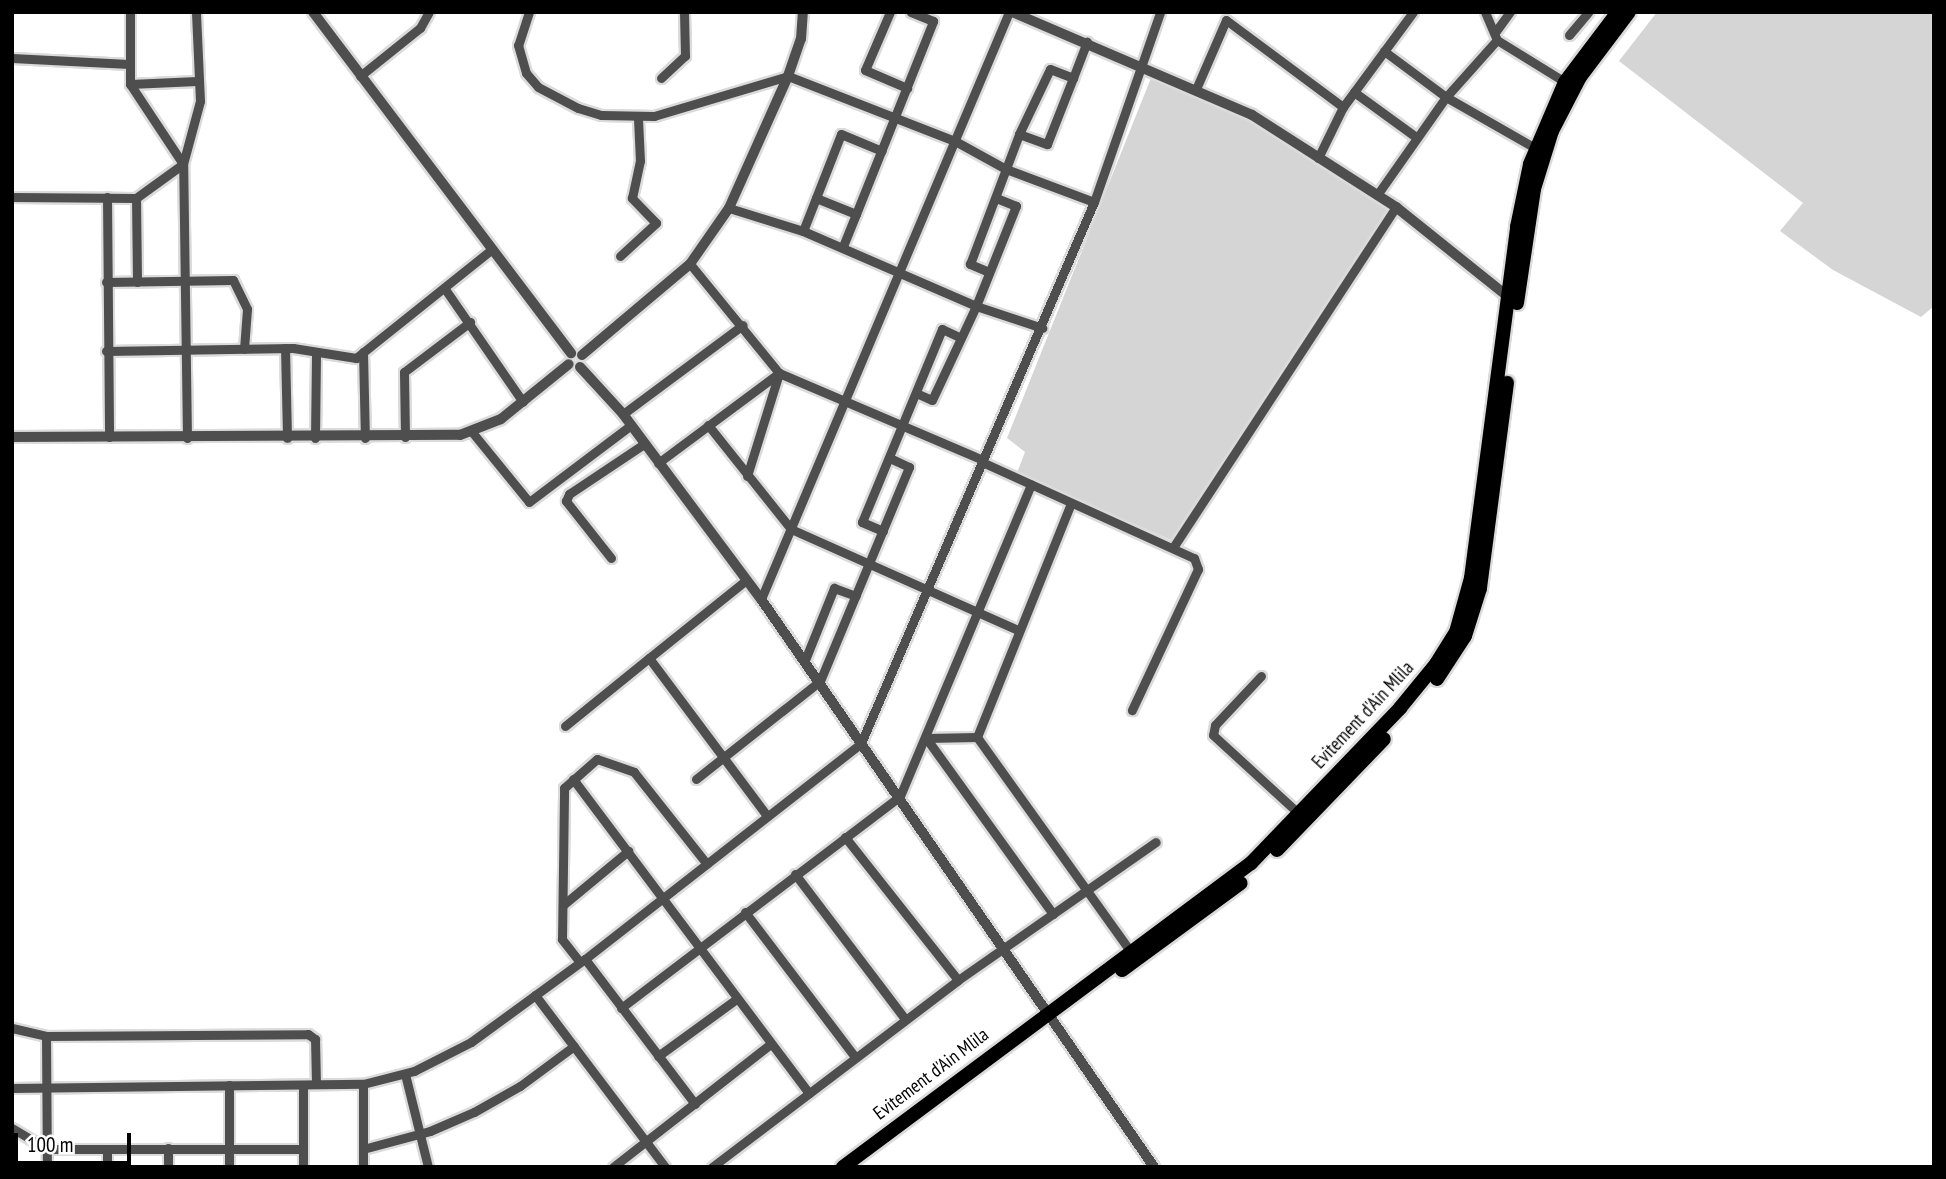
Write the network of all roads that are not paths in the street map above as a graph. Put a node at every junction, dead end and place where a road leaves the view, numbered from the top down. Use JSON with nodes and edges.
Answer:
{"nodes":[{"id":1,"x":130,"y":12,"type":"edge"},
{"id":2,"x":196,"y":12,"type":"edge"},
{"id":3,"x":313,"y":12,"type":"edge"},
{"id":4,"x":429,"y":12,"type":"edge"},
{"id":5,"x":529,"y":12,"type":"edge"},
{"id":6,"x":684,"y":12,"type":"edge"},
{"id":7,"x":803,"y":12,"type":"edge"},
{"id":8,"x":890,"y":12,"type":"edge"},
{"id":9,"x":911,"y":12,"type":"edge"},
{"id":10,"x":1011,"y":12,"type":"edge"},
{"id":11,"x":1413,"y":12,"type":"edge"},
{"id":12,"x":1485,"y":12,"type":"edge"},
{"id":13,"x":1510,"y":12,"type":"edge"},
{"id":14,"x":1588,"y":12,"type":"edge"},
{"id":15,"x":1618,"y":12,"type":"edge"},
{"id":16,"x":1629,"y":12,"type":"edge"},
{"id":17,"x":1159,"y":13,"type":"edge"},
{"id":18,"x":1225,"y":16,"type":"edge"},
{"id":19,"x":1569,"y":35,"type":"dead end"},
{"id":20,"x":1497,"y":36,"type":"junction"},
{"id":21,"x":1087,"y":42,"type":"junction"},
{"id":22,"x":1384,"y":51,"type":"junction"},
{"id":23,"x":12,"y":58,"type":"edge"},
{"id":24,"x":129,"y":64,"type":"junction"},
{"id":25,"x":1142,"y":65,"type":"junction"},
{"id":26,"x":360,"y":76,"type":"junction"},
{"id":27,"x":788,"y":76,"type":"junction"},
{"id":28,"x":661,"y":78,"type":"dead end"},
{"id":29,"x":1073,"y":78,"type":"junction"},
{"id":30,"x":197,"y":81,"type":"junction"},
{"id":31,"x":1565,"y":82,"type":"junction"},
{"id":32,"x":130,"y":84,"type":"junction"},
{"id":33,"x":907,"y":88,"type":"junction"},
{"id":34,"x":1196,"y":89,"type":"junction"},
{"id":35,"x":1354,"y":92,"type":"junction"},
{"id":36,"x":1446,"y":97,"type":"junction"},
{"id":37,"x":1343,"y":107,"type":"junction"},
{"id":38,"x":896,"y":117,"type":"junction"},
{"id":39,"x":638,"y":119,"type":"junction"},
{"id":40,"x":1019,"y":134,"type":"junction"},
{"id":41,"x":1416,"y":137,"type":"junction"},
{"id":42,"x":955,"y":141,"type":"junction"},
{"id":43,"x":1535,"y":148,"type":"junction"},
{"id":44,"x":882,"y":151,"type":"junction"},
{"id":45,"x":1318,"y":158,"type":"junction"},
{"id":46,"x":183,"y":164,"type":"junction"},
{"id":47,"x":1006,"y":169,"type":"junction"},
{"id":48,"x":1377,"y":195,"type":"junction"},
{"id":49,"x":12,"y":197,"type":"edge"},
{"id":50,"x":107,"y":198,"type":"junction"},
{"id":51,"x":136,"y":198,"type":"junction"},
{"id":52,"x":816,"y":198,"type":"junction"},
{"id":53,"x":996,"y":198,"type":"junction"},
{"id":54,"x":1094,"y":202,"type":"junction"},
{"id":55,"x":1396,"y":207,"type":"junction"},
{"id":56,"x":729,"y":208,"type":"junction"},
{"id":57,"x":856,"y":214,"type":"junction"},
{"id":58,"x":803,"y":230,"type":"junction"},
{"id":59,"x":843,"y":246,"type":"junction"},
{"id":60,"x":492,"y":249,"type":"junction"},
{"id":61,"x":620,"y":256,"type":"dead end"},
{"id":62,"x":690,"y":264,"type":"junction"},
{"id":63,"x":899,"y":270,"type":"junction"},
{"id":64,"x":989,"y":272,"type":"junction"},
{"id":65,"x":184,"y":281,"type":"junction"},
{"id":66,"x":107,"y":282,"type":"junction"},
{"id":67,"x":137,"y":282,"type":"junction"},
{"id":68,"x":445,"y":289,"type":"junction"},
{"id":69,"x":1513,"y":299,"type":"junction"},
{"id":70,"x":976,"y":306,"type":"junction"},
{"id":71,"x":470,"y":322,"type":"junction"},
{"id":72,"x":743,"y":325,"type":"junction"},
{"id":73,"x":1042,"y":328,"type":"junction"},
{"id":74,"x":959,"y":337,"type":"junction"},
{"id":75,"x":285,"y":348,"type":"junction"},
{"id":76,"x":244,"y":349,"type":"junction"},
{"id":77,"x":184,"y":350,"type":"junction"},
{"id":78,"x":106,"y":351,"type":"junction"},
{"id":79,"x":316,"y":352,"type":"junction"},
{"id":80,"x":363,"y":352,"type":"junction"},
{"id":81,"x":575,"y":359,"type":"junction"},
{"id":82,"x":779,"y":373,"type":"junction"},
{"id":83,"x":916,"y":393,"type":"junction"},
{"id":84,"x":845,"y":400,"type":"junction"},
{"id":85,"x":523,"y":402,"type":"junction"},
{"id":86,"x":624,"y":414,"type":"junction"},
{"id":87,"x":903,"y":424,"type":"junction"},
{"id":88,"x":631,"y":425,"type":"junction"},
{"id":89,"x":708,"y":425,"type":"junction"},
{"id":90,"x":472,"y":432,"type":"junction"},
{"id":91,"x":12,"y":437,"type":"edge"},
{"id":92,"x":405,"y":437,"type":"junction"},
{"id":93,"x":109,"y":438,"type":"junction"},
{"id":94,"x":187,"y":438,"type":"junction"},
{"id":95,"x":287,"y":438,"type":"junction"},
{"id":96,"x":315,"y":438,"type":"junction"},
{"id":97,"x":365,"y":438,"type":"junction"},
{"id":98,"x":645,"y":444,"type":"junction"},
{"id":99,"x":890,"y":458,"type":"junction"},
{"id":100,"x":982,"y":461,"type":"junction"},
{"id":101,"x":658,"y":463,"type":"junction"},
{"id":102,"x":747,"y":476,"type":"junction"},
{"id":103,"x":1031,"y":484,"type":"junction"},
{"id":104,"x":1071,"y":503,"type":"junction"},
{"id":105,"x":791,"y":529,"type":"junction"},
{"id":106,"x":883,"y":531,"type":"junction"},
{"id":107,"x":1174,"y":546,"type":"junction"},
{"id":108,"x":611,"y":558,"type":"dead end"},
{"id":109,"x":868,"y":565,"type":"junction"},
{"id":110,"x":745,"y":581,"type":"junction"},
{"id":111,"x":925,"y":591,"type":"junction"},
{"id":112,"x":856,"y":596,"type":"junction"},
{"id":113,"x":761,"y":599,"type":"junction"},
{"id":114,"x":976,"y":611,"type":"junction"},
{"id":115,"x":1018,"y":630,"type":"junction"},
{"id":116,"x":649,"y":658,"type":"junction"},
{"id":117,"x":805,"y":660,"type":"junction"},
{"id":118,"x":1261,"y":676,"type":"dead end"},
{"id":119,"x":820,"y":681,"type":"junction"},
{"id":120,"x":1132,"y":710,"type":"dead end"},
{"id":121,"x":565,"y":726,"type":"dead end"},
{"id":122,"x":977,"y":737,"type":"junction"},
{"id":123,"x":926,"y":738,"type":"junction"},
{"id":124,"x":861,"y":743,"type":"junction"},
{"id":125,"x":723,"y":758,"type":"junction"},
{"id":126,"x":573,"y":779,"type":"junction"},
{"id":127,"x":696,"y":779,"type":"dead end"},
{"id":128,"x":900,"y":796,"type":"junction"},
{"id":129,"x":1297,"y":811,"type":"junction"},
{"id":130,"x":767,"y":816,"type":"junction"},
{"id":131,"x":845,"y":838,"type":"junction"},
{"id":132,"x":1156,"y":842,"type":"dead end"},
{"id":133,"x":628,"y":852,"type":"junction"},
{"id":134,"x":707,"y":864,"type":"junction"},
{"id":135,"x":795,"y":874,"type":"junction"},
{"id":136,"x":1086,"y":890,"type":"junction"},
{"id":137,"x":665,"y":898,"type":"junction"},
{"id":138,"x":563,"y":905,"type":"junction"},
{"id":139,"x":745,"y":912,"type":"junction"},
{"id":140,"x":1053,"y":914,"type":"junction"},
{"id":141,"x":1003,"y":949,"type":"junction"},
{"id":142,"x":697,"y":951,"type":"junction"},
{"id":143,"x":1131,"y":952,"type":"junction"},
{"id":144,"x":582,"y":960,"type":"junction"},
{"id":145,"x":958,"y":980,"type":"junction"},
{"id":146,"x":535,"y":995,"type":"junction"},
{"id":147,"x":735,"y":1000,"type":"junction"},
{"id":148,"x":621,"y":1008,"type":"junction"},
{"id":149,"x":1051,"y":1014,"type":"junction"},
{"id":150,"x":905,"y":1019,"type":"junction"},
{"id":151,"x":12,"y":1028,"type":"edge"},
{"id":152,"x":46,"y":1036,"type":"junction"},
{"id":153,"x":769,"y":1045,"type":"junction"},
{"id":154,"x":574,"y":1046,"type":"junction"},
{"id":155,"x":658,"y":1056,"type":"junction"},
{"id":156,"x":855,"y":1057,"type":"junction"},
{"id":157,"x":405,"y":1074,"type":"junction"},
{"id":158,"x":316,"y":1084,"type":"junction"},
{"id":159,"x":363,"y":1084,"type":"junction"},
{"id":160,"x":303,"y":1085,"type":"junction"},
{"id":161,"x":229,"y":1086,"type":"junction"},
{"id":162,"x":12,"y":1088,"type":"edge"},
{"id":163,"x":46,"y":1088,"type":"junction"},
{"id":164,"x":809,"y":1093,"type":"junction"},
{"id":165,"x":695,"y":1104,"type":"junction"},
{"id":166,"x":12,"y":1128,"type":"edge"},
{"id":167,"x":420,"y":1133,"type":"junction"},
{"id":168,"x":646,"y":1142,"type":"junction"},
{"id":169,"x":168,"y":1148,"type":"junction"},
{"id":170,"x":229,"y":1148,"type":"junction"},
{"id":171,"x":47,"y":1149,"type":"junction"},
{"id":172,"x":107,"y":1149,"type":"junction"},
{"id":173,"x":303,"y":1149,"type":"junction"},
{"id":174,"x":363,"y":1149,"type":"junction"},
{"id":175,"x":47,"y":1167,"type":"edge"},
{"id":176,"x":107,"y":1167,"type":"edge"},
{"id":177,"x":168,"y":1167,"type":"edge"},
{"id":178,"x":229,"y":1167,"type":"edge"},
{"id":179,"x":303,"y":1167,"type":"edge"},
{"id":180,"x":363,"y":1167,"type":"edge"},
{"id":181,"x":428,"y":1167,"type":"edge"},
{"id":182,"x":613,"y":1167,"type":"edge"},
{"id":183,"x":665,"y":1167,"type":"edge"},
{"id":184,"x":712,"y":1167,"type":"edge"},
{"id":185,"x":844,"y":1167,"type":"edge"},
{"id":186,"x":857,"y":1167,"type":"edge"},
{"id":187,"x":1154,"y":1167,"type":"edge"}],
"edges":[{"from":1,"to":24,"type":"street"},
{"from":2,"to":30,"type":"street"},
{"from":3,"to":26,"type":"street"},
{"from":4,"to":26,"type":"street"},
{"from":5,"to":39,"type":"street"},
{"from":6,"to":28,"type":"street"},
{"from":7,"to":27,"type":"street"},
{"from":8,"to":33,"type":"street"},
{"from":9,"to":33,"type":"street"},
{"from":10,"to":21,"type":"street"},
{"from":10,"to":42,"type":"street"},
{"from":11,"to":22,"type":"street"},
{"from":12,"to":20,"type":"street"},
{"from":13,"to":20,"type":"street"},
{"from":14,"to":19,"type":"street"},
{"from":15,"to":31,"type":"highway","name":"Evitement d'Ain Mlila"},
{"from":16,"to":69,"type":"highway","name":"Evitement d'Ain Mlila"},
{"from":17,"to":25,"type":"street"},
{"from":18,"to":34,"type":"street"},
{"from":18,"to":37,"type":"street"},
{"from":20,"to":31,"type":"street"},
{"from":20,"to":36,"type":"street"},
{"from":21,"to":25,"type":"street"},
{"from":21,"to":29,"type":"street"},
{"from":22,"to":35,"type":"street"},
{"from":22,"to":36,"type":"street"},
{"from":23,"to":24,"type":"street"},
{"from":24,"to":32,"type":"street"},
{"from":25,"to":34,"type":"street"},
{"from":25,"to":54,"type":"street"},
{"from":26,"to":60,"type":"street"},
{"from":27,"to":38,"type":"street"},
{"from":27,"to":39,"type":"street"},
{"from":27,"to":56,"type":"street"},
{"from":29,"to":40,"type":"street"},
{"from":29,"to":40,"type":"street"},
{"from":30,"to":32,"type":"street"},
{"from":30,"to":46,"type":"street"},
{"from":31,"to":43,"type":"highway","name":"Evitement d'Ain Mlila"},
{"from":32,"to":46,"type":"street"},
{"from":33,"to":38,"type":"street"},
{"from":34,"to":45,"type":"street"},
{"from":35,"to":37,"type":"street"},
{"from":35,"to":41,"type":"street"},
{"from":36,"to":41,"type":"street"},
{"from":36,"to":43,"type":"street"},
{"from":37,"to":45,"type":"street"},
{"from":38,"to":42,"type":"street"},
{"from":38,"to":44,"type":"street"},
{"from":39,"to":61,"type":"street"},
{"from":40,"to":47,"type":"street"},
{"from":41,"to":48,"type":"street"},
{"from":42,"to":47,"type":"street"},
{"from":42,"to":63,"type":"street"},
{"from":43,"to":69,"type":"highway","name":"Evitement d'Ain Mlila"},
{"from":44,"to":52,"type":"street"},
{"from":44,"to":57,"type":"street"},
{"from":45,"to":48,"type":"street"},
{"from":46,"to":51,"type":"street"},
{"from":46,"to":65,"type":"street"},
{"from":47,"to":53,"type":"street"},
{"from":47,"to":54,"type":"street"},
{"from":48,"to":55,"type":"street"},
{"from":49,"to":50,"type":"street"},
{"from":50,"to":51,"type":"street"},
{"from":50,"to":66,"type":"street"},
{"from":51,"to":67,"type":"street"},
{"from":52,"to":57,"type":"street"},
{"from":52,"to":58,"type":"street"},
{"from":53,"to":64,"type":"street"},
{"from":53,"to":64,"type":"street"},
{"from":54,"to":73,"type":"street"},
{"from":55,"to":69,"type":"street"},
{"from":55,"to":107,"type":"street"},
{"from":56,"to":58,"type":"street"},
{"from":56,"to":62,"type":"street"},
{"from":57,"to":59,"type":"street"},
{"from":58,"to":59,"type":"street"},
{"from":59,"to":63,"type":"street"},
{"from":60,"to":68,"type":"street"},
{"from":60,"to":81,"type":"street"},
{"from":62,"to":72,"type":"street"},
{"from":62,"to":81,"type":"street"},
{"from":63,"to":70,"type":"street"},
{"from":63,"to":84,"type":"street"},
{"from":64,"to":70,"type":"street"},
{"from":65,"to":67,"type":"street"},
{"from":65,"to":76,"type":"street"},
{"from":65,"to":77,"type":"street"},
{"from":66,"to":67,"type":"street"},
{"from":66,"to":78,"type":"street"},
{"from":68,"to":71,"type":"street"},
{"from":68,"to":80,"type":"street"},
{"from":69,"to":129,"type":"highway","name":"Evitement d'Ain Mlila"},
{"from":69,"to":149,"type":"highway","name":"Evitement d'Ain Mlila"},
{"from":70,"to":73,"type":"street"},
{"from":70,"to":74,"type":"street"},
{"from":71,"to":85,"type":"street"},
{"from":71,"to":92,"type":"street"},
{"from":72,"to":82,"type":"street"},
{"from":72,"to":86,"type":"street"},
{"from":73,"to":100,"type":"street"},
{"from":74,"to":83,"type":"street"},
{"from":74,"to":83,"type":"street"},
{"from":75,"to":76,"type":"street"},
{"from":75,"to":79,"type":"street"},
{"from":75,"to":95,"type":"street"},
{"from":76,"to":77,"type":"street"},
{"from":77,"to":78,"type":"street"},
{"from":77,"to":94,"type":"street"},
{"from":78,"to":93,"type":"street"},
{"from":79,"to":80,"type":"street"},
{"from":79,"to":96,"type":"street"},
{"from":80,"to":97,"type":"street"},
{"from":81,"to":85,"type":"street"},
{"from":81,"to":86,"type":"street"},
{"from":82,"to":84,"type":"street"},
{"from":82,"to":89,"type":"street"},
{"from":82,"to":102,"type":"street"},
{"from":83,"to":87,"type":"street"},
{"from":84,"to":87,"type":"street"},
{"from":84,"to":105,"type":"street"},
{"from":85,"to":90,"type":"street"},
{"from":86,"to":88,"type":"street"},
{"from":87,"to":99,"type":"street"},
{"from":87,"to":100,"type":"street"},
{"from":88,"to":90,"type":"street"},
{"from":88,"to":98,"type":"street"},
{"from":89,"to":101,"type":"street"},
{"from":89,"to":102,"type":"street"},
{"from":90,"to":92,"type":"street"},
{"from":91,"to":93,"type":"street"},
{"from":92,"to":97,"type":"street"},
{"from":93,"to":94,"type":"street"},
{"from":94,"to":95,"type":"street"},
{"from":95,"to":96,"type":"street"},
{"from":96,"to":97,"type":"street"},
{"from":98,"to":101,"type":"street"},
{"from":98,"to":108,"type":"street"},
{"from":99,"to":106,"type":"street"},
{"from":99,"to":106,"type":"street"},
{"from":100,"to":103,"type":"street"},
{"from":100,"to":111,"type":"street"},
{"from":101,"to":110,"type":"street"},
{"from":102,"to":105,"type":"street"},
{"from":103,"to":104,"type":"street"},
{"from":103,"to":114,"type":"street"},
{"from":104,"to":107,"type":"street"},
{"from":104,"to":115,"type":"street"},
{"from":105,"to":109,"type":"street"},
{"from":105,"to":113,"type":"street"},
{"from":106,"to":109,"type":"street"},
{"from":107,"to":120,"type":"street"},
{"from":109,"to":111,"type":"street"},
{"from":109,"to":112,"type":"street"},
{"from":110,"to":113,"type":"street"},
{"from":110,"to":116,"type":"street"},
{"from":111,"to":114,"type":"street"},
{"from":111,"to":124,"type":"street"},
{"from":112,"to":117,"type":"street"},
{"from":112,"to":119,"type":"street"},
{"from":113,"to":117,"type":"street"},
{"from":114,"to":115,"type":"street"},
{"from":114,"to":123,"type":"street"},
{"from":115,"to":122,"type":"street"},
{"from":116,"to":121,"type":"street"},
{"from":116,"to":125,"type":"street"},
{"from":117,"to":119,"type":"street"},
{"from":118,"to":129,"type":"street"},
{"from":119,"to":124,"type":"street"},
{"from":119,"to":125,"type":"street"},
{"from":122,"to":123,"type":"street"},
{"from":122,"to":136,"type":"street"},
{"from":123,"to":128,"type":"street"},
{"from":123,"to":140,"type":"street"},
{"from":124,"to":128,"type":"street"},
{"from":124,"to":130,"type":"street"},
{"from":125,"to":127,"type":"street"},
{"from":125,"to":130,"type":"street"},
{"from":126,"to":133,"type":"street"},
{"from":126,"to":134,"type":"street"},
{"from":126,"to":138,"type":"street"},
{"from":128,"to":131,"type":"street"},
{"from":128,"to":141,"type":"street"},
{"from":129,"to":143,"type":"highway","name":"Evitement d'Ain Mlila"},
{"from":130,"to":134,"type":"street"},
{"from":131,"to":135,"type":"street"},
{"from":131,"to":145,"type":"street"},
{"from":132,"to":136,"type":"street"},
{"from":133,"to":137,"type":"street"},
{"from":133,"to":138,"type":"street"},
{"from":134,"to":137,"type":"street"},
{"from":135,"to":139,"type":"street"},
{"from":135,"to":150,"type":"street"},
{"from":136,"to":140,"type":"street"},
{"from":136,"to":143,"type":"street"},
{"from":137,"to":142,"type":"street"},
{"from":137,"to":144,"type":"street"},
{"from":138,"to":144,"type":"street"},
{"from":139,"to":142,"type":"street"},
{"from":139,"to":156,"type":"street"},
{"from":140,"to":141,"type":"street"},
{"from":141,"to":145,"type":"street"},
{"from":141,"to":149,"type":"street"},
{"from":142,"to":147,"type":"street"},
{"from":142,"to":148,"type":"street"},
{"from":143,"to":149,"type":"highway","name":"Evitement d'Ain Mlila"},
{"from":144,"to":146,"type":"street"},
{"from":144,"to":148,"type":"street"},
{"from":145,"to":150,"type":"street"},
{"from":146,"to":154,"type":"street"},
{"from":146,"to":157,"type":"street"},
{"from":147,"to":153,"type":"street"},
{"from":147,"to":155,"type":"street"},
{"from":148,"to":155,"type":"street"},
{"from":149,"to":185,"type":"highway","name":"Evitement d'Ain Mlila"},
{"from":149,"to":186,"type":"highway","name":"Evitement d'Ain Mlila"},
{"from":149,"to":187,"type":"street"},
{"from":150,"to":156,"type":"street"},
{"from":151,"to":152,"type":"street"},
{"from":152,"to":158,"type":"street"},
{"from":152,"to":163,"type":"street"},
{"from":153,"to":164,"type":"street"},
{"from":153,"to":165,"type":"street"},
{"from":154,"to":167,"type":"street"},
{"from":154,"to":168,"type":"street"},
{"from":155,"to":165,"type":"street"},
{"from":156,"to":164,"type":"street"},
{"from":157,"to":159,"type":"street"},
{"from":157,"to":167,"type":"street"},
{"from":158,"to":159,"type":"street"},
{"from":158,"to":160,"type":"street"},
{"from":159,"to":174,"type":"street"},
{"from":160,"to":161,"type":"street"},
{"from":160,"to":173,"type":"street"},
{"from":161,"to":163,"type":"street"},
{"from":161,"to":170,"type":"street"},
{"from":162,"to":163,"type":"street"},
{"from":163,"to":171,"type":"street"},
{"from":164,"to":184,"type":"street"},
{"from":165,"to":168,"type":"street"},
{"from":166,"to":171,"type":"street"},
{"from":167,"to":174,"type":"street"},
{"from":167,"to":181,"type":"street"},
{"from":168,"to":182,"type":"street"},
{"from":168,"to":183,"type":"street"},
{"from":169,"to":170,"type":"street"},
{"from":169,"to":172,"type":"street"},
{"from":169,"to":177,"type":"street"},
{"from":170,"to":173,"type":"street"},
{"from":170,"to":178,"type":"street"},
{"from":171,"to":172,"type":"street"},
{"from":171,"to":175,"type":"street"},
{"from":172,"to":176,"type":"street"},
{"from":173,"to":179,"type":"street"},
{"from":174,"to":180,"type":"street"}]}
